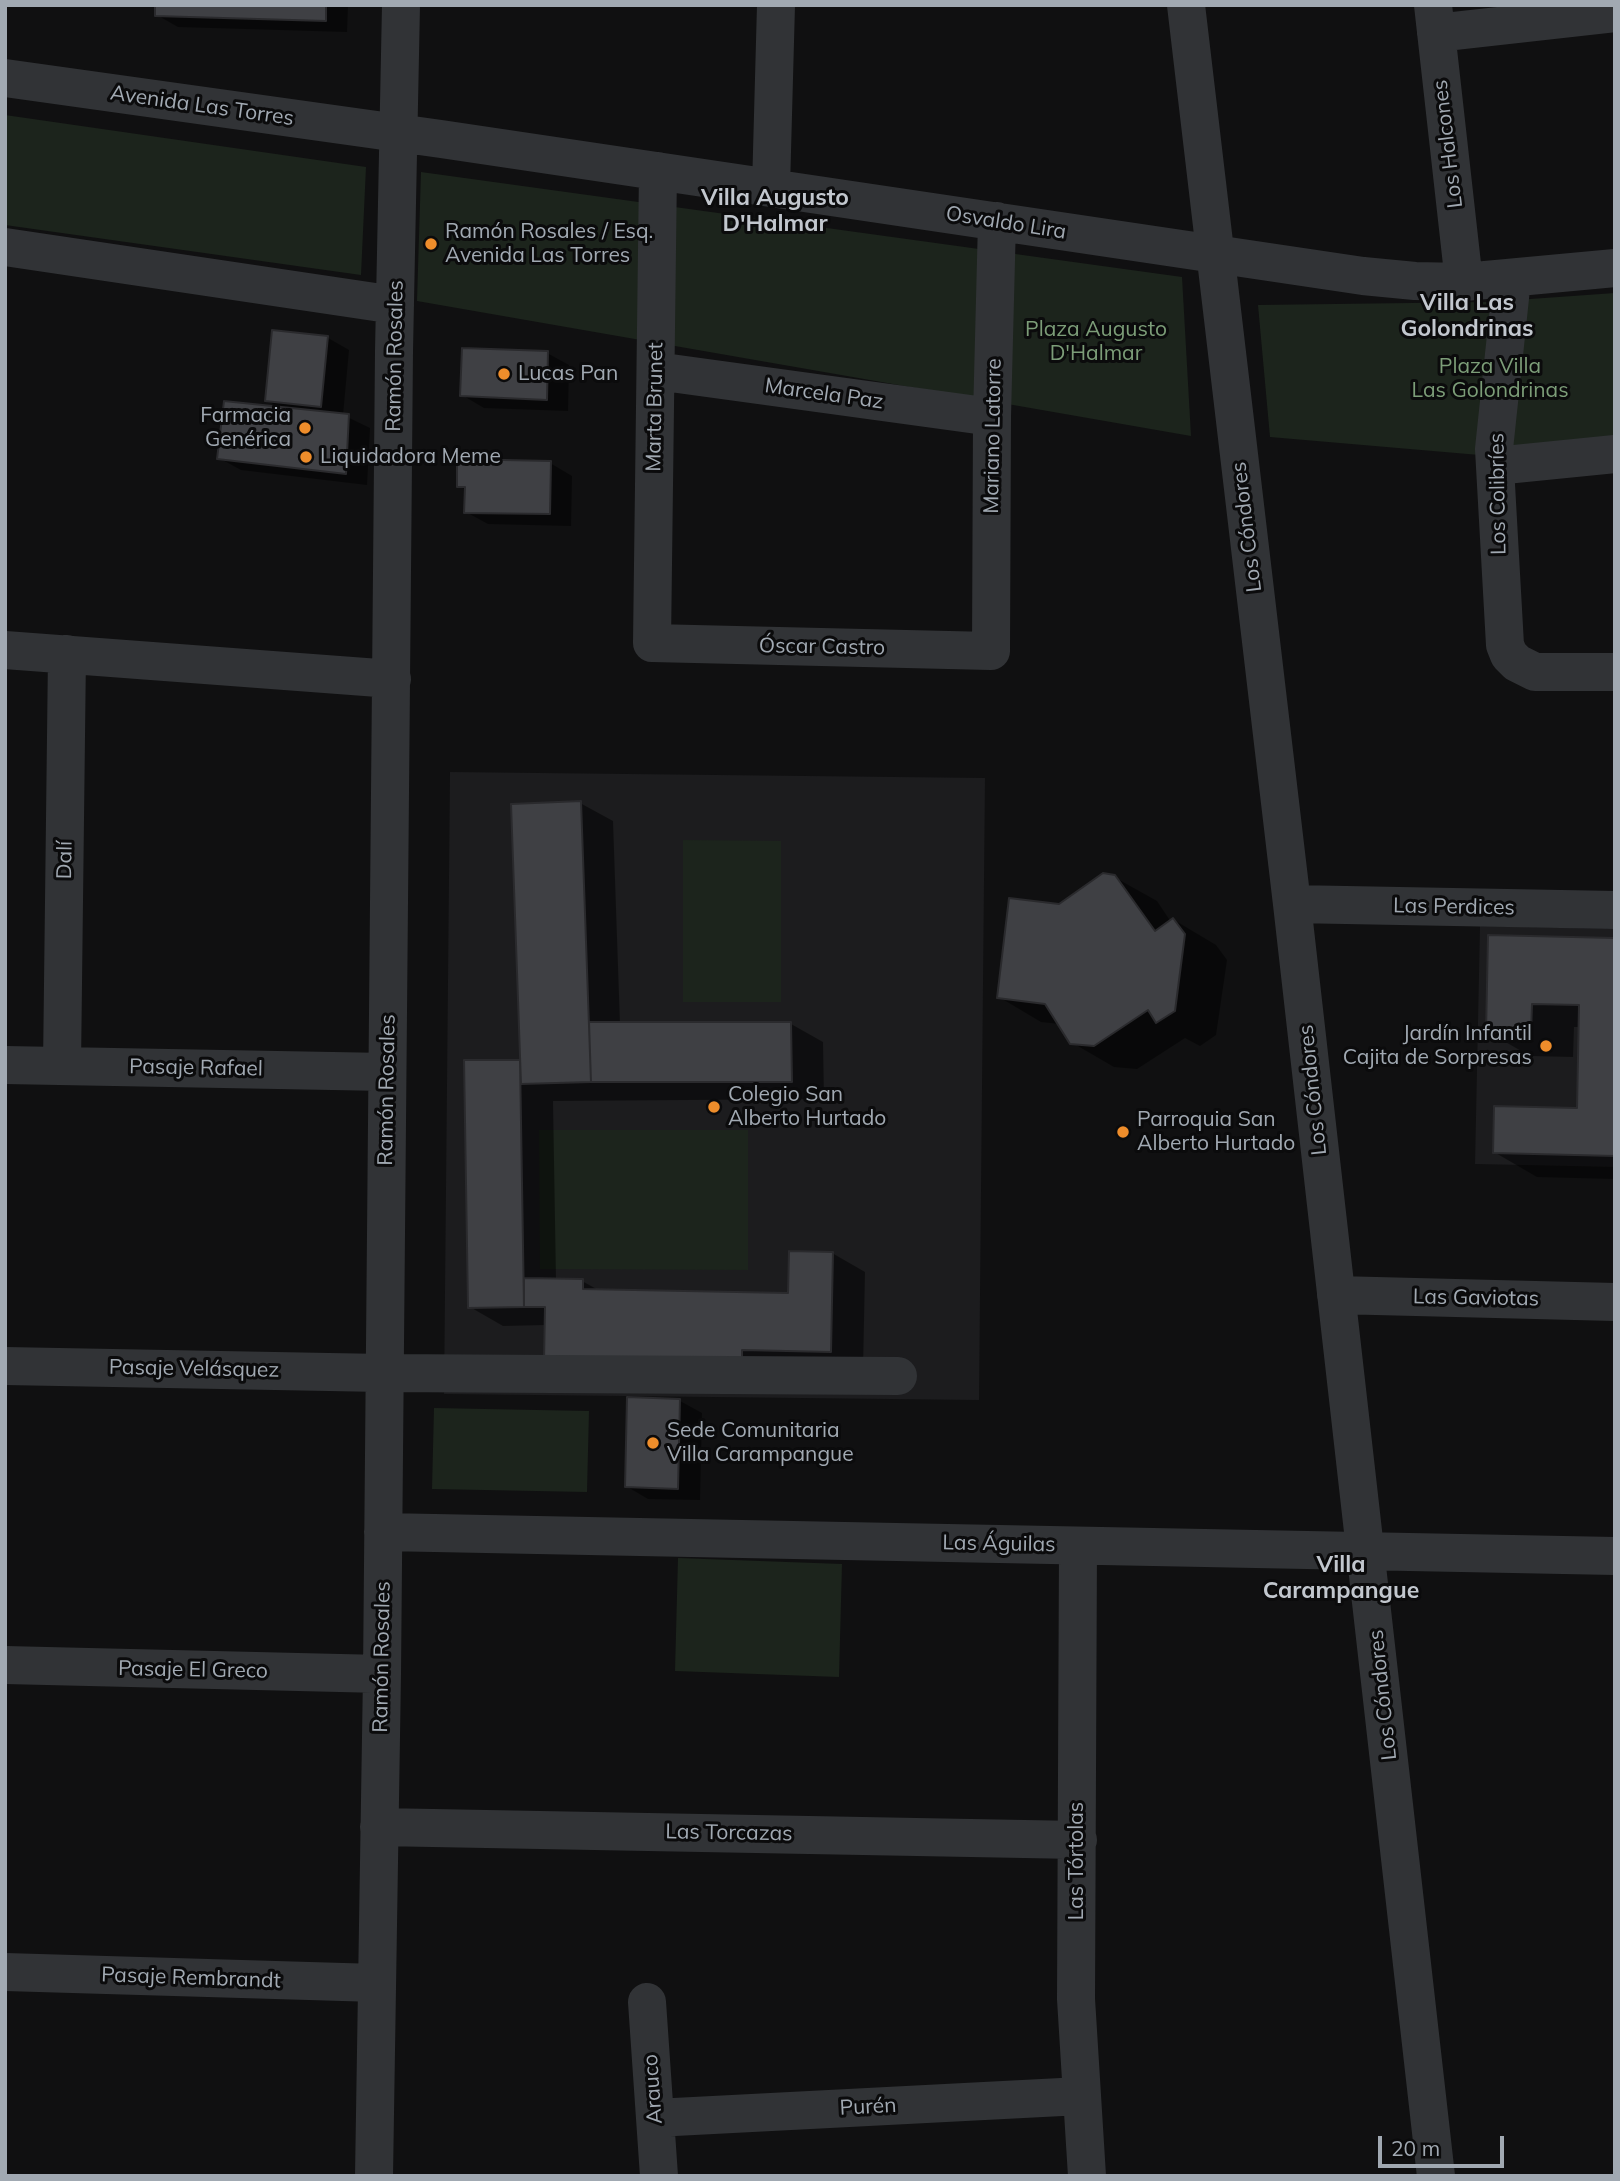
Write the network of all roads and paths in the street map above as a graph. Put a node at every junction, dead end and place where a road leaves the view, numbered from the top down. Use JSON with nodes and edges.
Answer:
{"nodes":[{"id":1,"x":401,"y":5,"type":"edge"},
{"id":2,"x":776,"y":5,"type":"edge"},
{"id":3,"x":1186,"y":5,"type":"edge"},
{"id":4,"x":1615,"y":13,"type":"edge"},
{"id":5,"x":1434,"y":19,"type":"edge"},
{"id":6,"x":5,"y":78,"type":"edge"},
{"id":7,"x":399,"y":133,"type":"junction"},
{"id":8,"x":658,"y":171,"type":"junction"},
{"id":9,"x":771,"y":188,"type":"junction"},
{"id":10,"x":998,"y":221,"type":"junction"},
{"id":11,"x":5,"y":247,"type":"edge"},
{"id":12,"x":1214,"y":254,"type":"junction"},
{"id":13,"x":1615,"y":268,"type":"edge"},
{"id":14,"x":1512,"y":279,"type":"junction"},
{"id":15,"x":1464,"y":282,"type":"junction"},
{"id":16,"x":395,"y":305,"type":"junction"},
{"id":17,"x":656,"y":371,"type":"junction"},
{"id":18,"x":992,"y":416,"type":"junction"},
{"id":19,"x":1615,"y":454,"type":"edge"},
{"id":20,"x":1495,"y":466,"type":"junction"},
{"id":21,"x":652,"y":643,"type":"joint"},
{"id":22,"x":5,"y":650,"type":"edge"},
{"id":23,"x":991,"y":651,"type":"joint"},
{"id":24,"x":67,"y":654,"type":"junction"},
{"id":25,"x":1615,"y":671,"type":"edge"},
{"id":26,"x":392,"y":679,"type":"junction"},
{"id":27,"x":1292,"y":904,"type":"junction"},
{"id":28,"x":1615,"y":910,"type":"edge"},
{"id":29,"x":5,"y":1065,"type":"edge"},
{"id":30,"x":62,"y":1066,"type":"junction"},
{"id":31,"x":387,"y":1072,"type":"junction"},
{"id":32,"x":1336,"y":1295,"type":"junction"},
{"id":33,"x":1615,"y":1302,"type":"edge"},
{"id":34,"x":5,"y":1366,"type":"edge"},
{"id":35,"x":383,"y":1373,"type":"junction"},
{"id":36,"x":898,"y":1376,"type":"dead end"},
{"id":37,"x":383,"y":1532,"type":"junction"},
{"id":38,"x":1078,"y":1546,"type":"junction"},
{"id":39,"x":1367,"y":1551,"type":"junction"},
{"id":40,"x":1615,"y":1556,"type":"edge"},
{"id":41,"x":5,"y":1665,"type":"edge"},
{"id":42,"x":382,"y":1674,"type":"junction"},
{"id":43,"x":379,"y":1826,"type":"junction"},
{"id":44,"x":1078,"y":1840,"type":"junction"},
{"id":45,"x":5,"y":1972,"type":"edge"},
{"id":46,"x":377,"y":1983,"type":"junction"},
{"id":47,"x":647,"y":2002,"type":"dead end"},
{"id":48,"x":1081,"y":2096,"type":"junction"},
{"id":49,"x":655,"y":2118,"type":"junction"},
{"id":50,"x":374,"y":2176,"type":"edge"},
{"id":51,"x":659,"y":2176,"type":"edge"},
{"id":52,"x":1087,"y":2176,"type":"edge"},
{"id":53,"x":1436,"y":2176,"type":"edge"}],
"edges":[{"from":1,"to":7,"type":"street","name":"Ramón Rosales"},
{"from":2,"to":9,"type":"street"},
{"from":3,"to":12,"type":"street","name":"Los Cóndores"},
{"from":4,"to":5,"type":"street"},
{"from":5,"to":15,"type":"street","name":"Los Halcones"},
{"from":6,"to":7,"type":"street","name":"Avenida Las Torres"},
{"from":7,"to":8,"type":"street","name":"Osvaldo Lira"},
{"from":7,"to":16,"type":"street","name":"Ramón Rosales"},
{"from":8,"to":9,"type":"street","name":"Osvaldo Lira"},
{"from":8,"to":17,"type":"street","name":"Marta Brunet"},
{"from":9,"to":10,"type":"street","name":"Osvaldo Lira"},
{"from":10,"to":12,"type":"street","name":"Osvaldo Lira"},
{"from":10,"to":18,"type":"street","name":"Mariano Latorre"},
{"from":11,"to":16,"type":"street"},
{"from":12,"to":15,"type":"street","name":"Osvaldo Lira"},
{"from":12,"to":27,"type":"street","name":"Los Cóndores"},
{"from":13,"to":14,"type":"street","name":"Osvaldo Lira"},
{"from":14,"to":15,"type":"street","name":"Osvaldo Lira"},
{"from":14,"to":20,"type":"street","name":"Los Colibríes"},
{"from":16,"to":26,"type":"street","name":"Ramón Rosales"},
{"from":17,"to":18,"type":"street","name":"Marcela Paz"},
{"from":17,"to":21,"type":"street","name":"Marta Brunet"},
{"from":18,"to":23,"type":"street","name":"Mariano Latorre"},
{"from":19,"to":20,"type":"street"},
{"from":20,"to":25,"type":"street","name":"Los Colibríes"},
{"from":21,"to":23,"type":"street","name":"Óscar Castro"},
{"from":22,"to":24,"type":"street"},
{"from":24,"to":26,"type":"street"},
{"from":24,"to":30,"type":"street","name":"Dalí"},
{"from":26,"to":31,"type":"street","name":"Ramón Rosales"},
{"from":27,"to":28,"type":"street","name":"Las Perdices"},
{"from":27,"to":32,"type":"street","name":"Los Cóndores"},
{"from":29,"to":30,"type":"street","name":"Pasaje Rafael"},
{"from":30,"to":31,"type":"street","name":"Pasaje Rafael"},
{"from":31,"to":35,"type":"street","name":"Ramón Rosales"},
{"from":32,"to":33,"type":"street","name":"Las Gaviotas"},
{"from":32,"to":39,"type":"street","name":"Los Cóndores"},
{"from":34,"to":35,"type":"street","name":"Pasaje Velásquez"},
{"from":35,"to":36,"type":"street","name":"Pasaje Velásquez"},
{"from":35,"to":37,"type":"street","name":"Ramón Rosales"},
{"from":37,"to":38,"type":"street","name":"Las Águilas"},
{"from":37,"to":42,"type":"street","name":"Ramón Rosales"},
{"from":38,"to":39,"type":"street","name":"Las Águilas"},
{"from":38,"to":44,"type":"street","name":"Las Tórtolas"},
{"from":39,"to":40,"type":"street","name":"Las Águilas"},
{"from":39,"to":53,"type":"street","name":"Los Cóndores"},
{"from":41,"to":42,"type":"street","name":"Pasaje El Greco"},
{"from":42,"to":43,"type":"street","name":"Ramón Rosales"},
{"from":43,"to":44,"type":"street","name":"Las Torcazas"},
{"from":43,"to":46,"type":"street","name":"Ramón Rosales"},
{"from":44,"to":48,"type":"street","name":"Las Tórtolas"},
{"from":45,"to":46,"type":"street","name":"Pasaje Rembrandt"},
{"from":46,"to":50,"type":"street","name":"Ramón Rosales"},
{"from":47,"to":49,"type":"street","name":"Arauco"},
{"from":48,"to":49,"type":"street","name":"Purén"},
{"from":48,"to":52,"type":"street","name":"Las Tórtolas"},
{"from":49,"to":51,"type":"street","name":"Arauco"}]}
